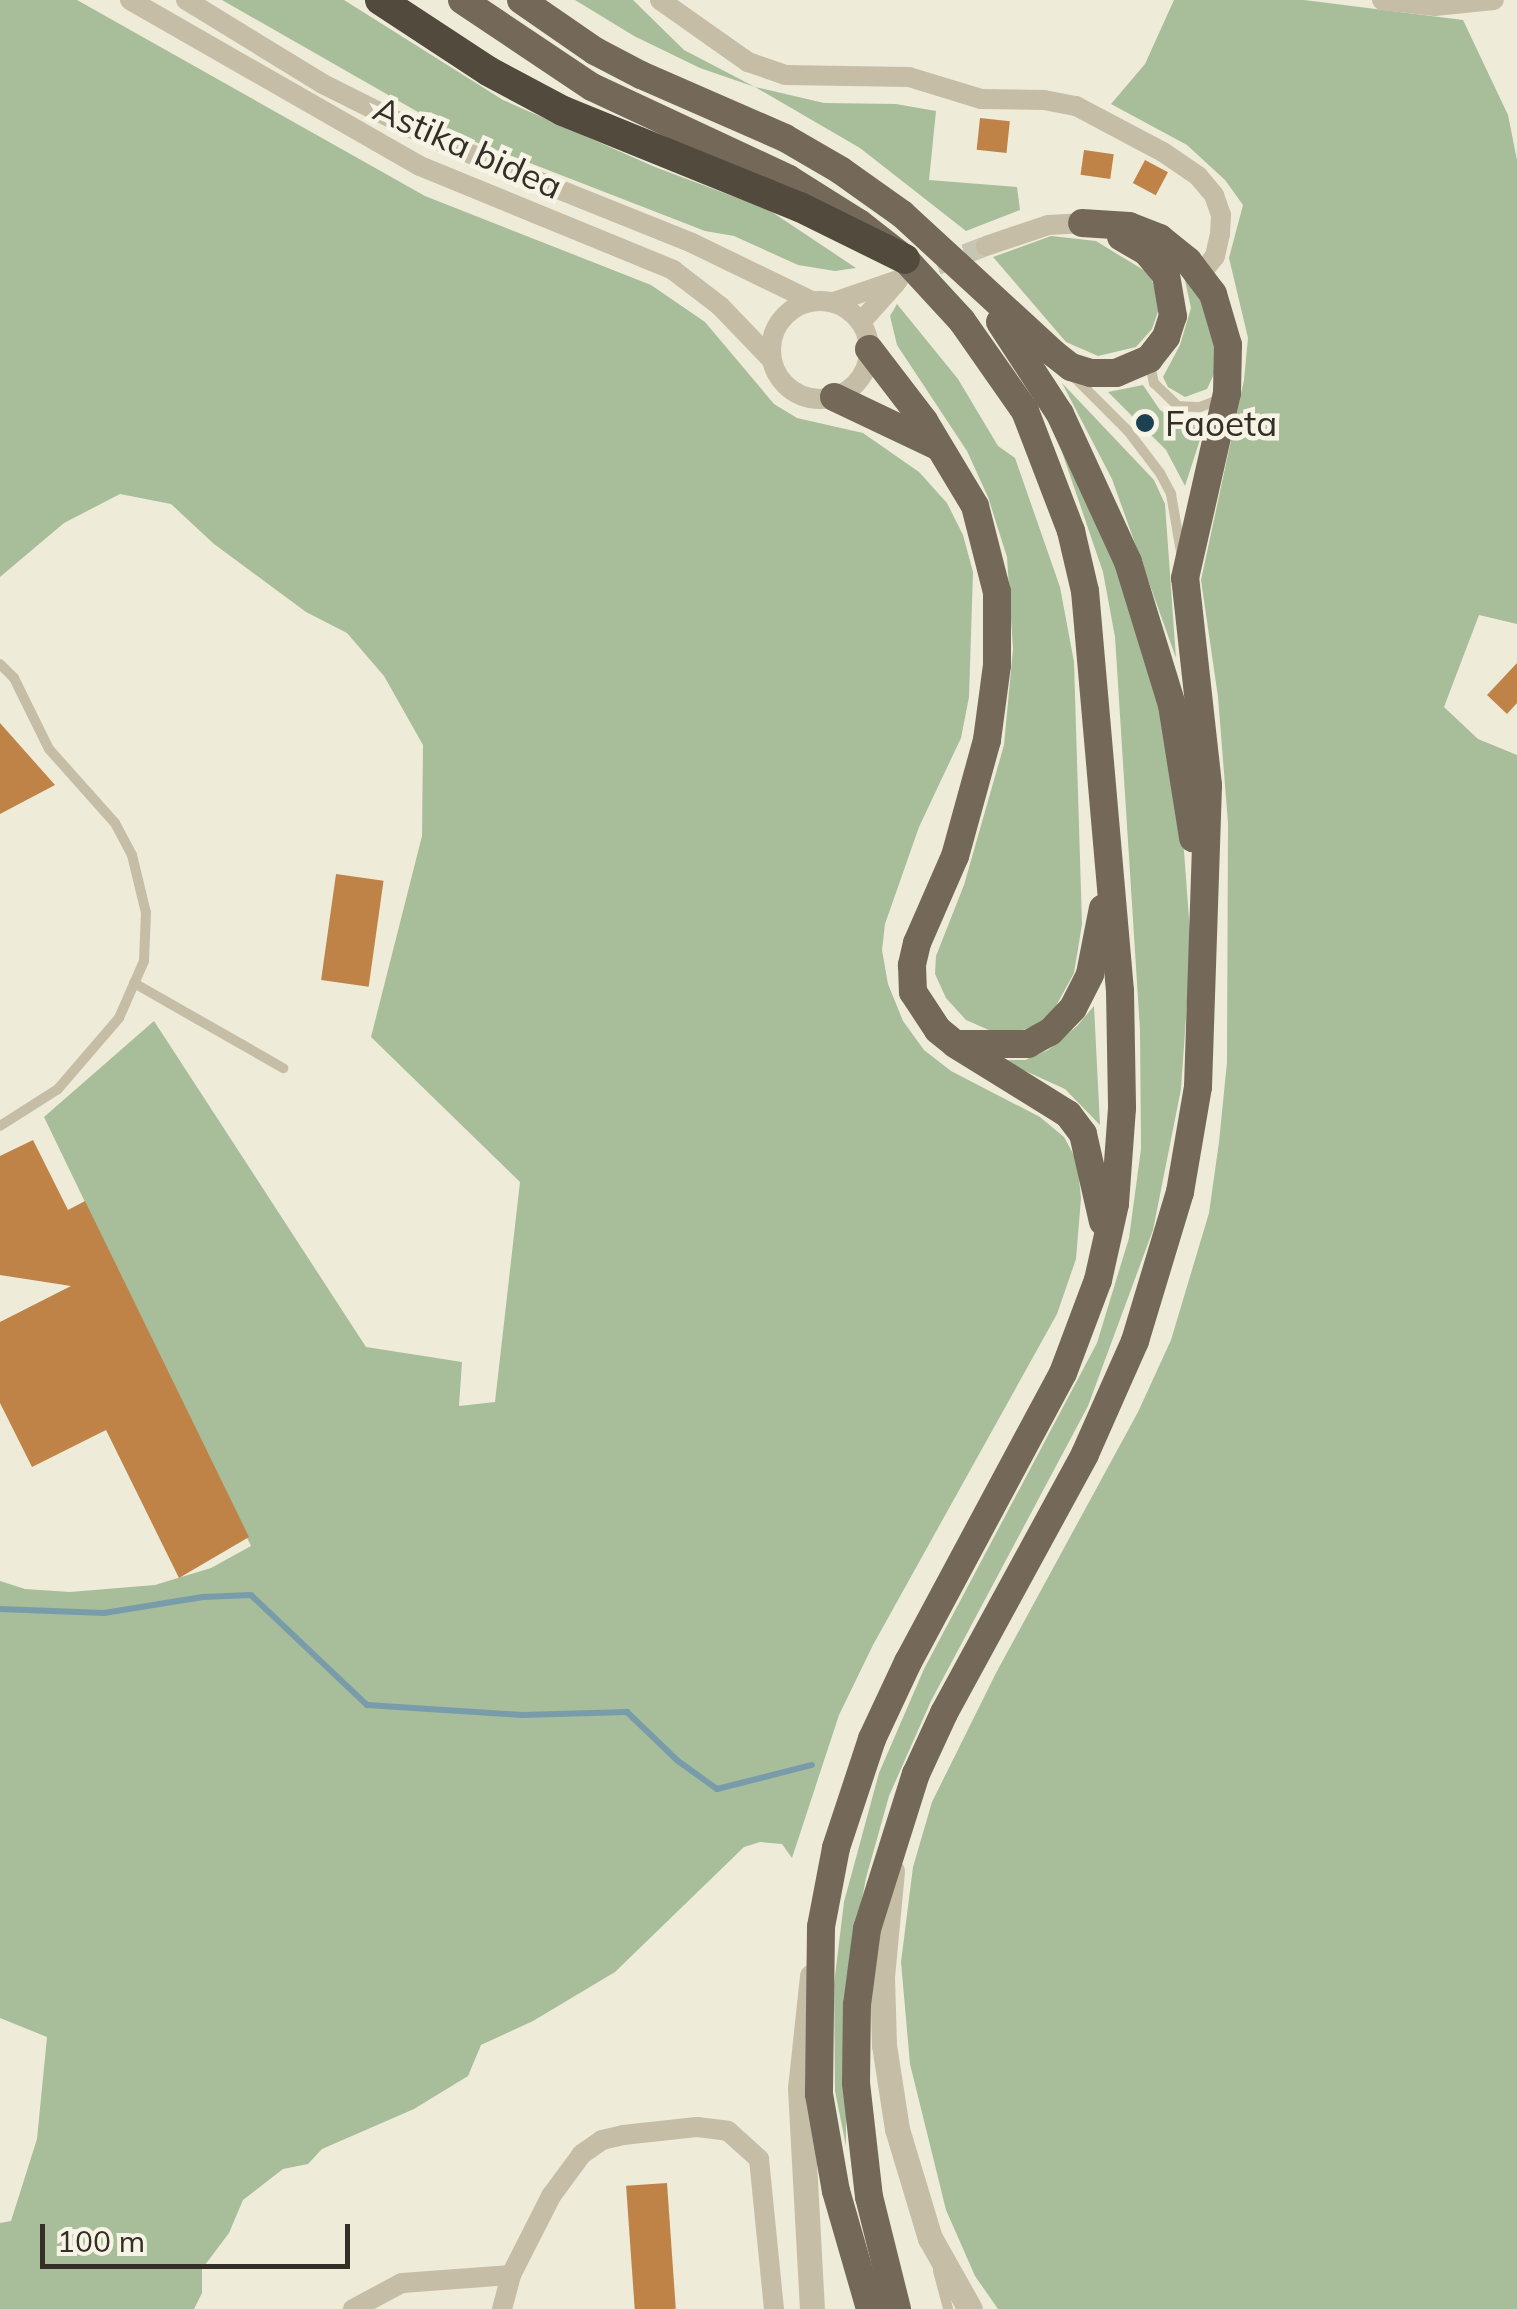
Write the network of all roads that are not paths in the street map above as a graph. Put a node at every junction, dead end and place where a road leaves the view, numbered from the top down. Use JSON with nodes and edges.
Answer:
{"nodes":[{"id":1,"x":130,"y":0,"type":"edge"},
{"id":2,"x":186,"y":0,"type":"edge"},
{"id":3,"x":380,"y":0,"type":"edge"},
{"id":4,"x":462,"y":0,"type":"edge"},
{"id":5,"x":521,"y":0,"type":"edge"},
{"id":6,"x":660,"y":0,"type":"edge"},
{"id":7,"x":1382,"y":0,"type":"edge"},
{"id":8,"x":1494,"y":0,"type":"edge"},
{"id":9,"x":1082,"y":222,"type":"junction"},
{"id":10,"x":986,"y":246,"type":"tunnel mouth"},
{"id":11,"x":904,"y":260,"type":"junction"},
{"id":12,"x":1200,"y":275,"type":"junction"},
{"id":13,"x":969,"y":278,"type":"junction"},
{"id":14,"x":812,"y":301,"type":"junction"},
{"id":15,"x":834,"y":302,"type":"junction"},
{"id":16,"x":865,"y":335,"type":"junction"},
{"id":17,"x":1052,"y":354,"type":"junction"},
{"id":18,"x":771,"y":359,"type":"junction"},
{"id":19,"x":1149,"y":359,"type":"junction"},
{"id":20,"x":1228,"y":393,"type":"junction"},
{"id":21,"x":834,"y":397,"type":"junction"},
{"id":22,"x":935,"y":445,"type":"junction"},
{"id":23,"x":1185,"y":578,"type":"junction"},
{"id":24,"x":0,"y":664,"type":"edge"},
{"id":25,"x":1110,"y":878,"type":"junction"},
{"id":26,"x":1205,"y":948,"type":"junction"},
{"id":27,"x":134,"y":983,"type":"junction"},
{"id":28,"x":955,"y":1044,"type":"junction"},
{"id":29,"x":283,"y":1068,"type":"dead end"},
{"id":30,"x":0,"y":1126,"type":"edge"},
{"id":31,"x":1107,"y":1241,"type":"junction"},
{"id":32,"x":895,"y":1834,"type":"junction"},
{"id":33,"x":821,"y":1927,"type":"junction"},
{"id":34,"x":930,"y":2238,"type":"junction"},
{"id":35,"x":510,"y":2275,"type":"junction"},
{"id":36,"x":353,"y":2309,"type":"edge"},
{"id":37,"x":502,"y":2309,"type":"edge"},
{"id":38,"x":774,"y":2309,"type":"edge"},
{"id":39,"x":812,"y":2309,"type":"edge"},
{"id":40,"x":870,"y":2309,"type":"edge"},
{"id":41,"x":897,"y":2309,"type":"edge"},
{"id":42,"x":948,"y":2309,"type":"edge"},
{"id":43,"x":970,"y":2309,"type":"edge"}],
"edges":[{"from":1,"to":18,"type":"street","name":"Astika bidea"},
{"from":2,"to":14,"type":"street","name":"Astika bidea"},
{"from":3,"to":11,"type":"highway"},
{"from":4,"to":11,"type":"main road"},
{"from":5,"to":13,"type":"main road"},
{"from":6,"to":12,"type":"street"},
{"from":7,"to":8,"type":"street"},
{"from":9,"to":10,"type":"street"},
{"from":9,"to":12,"type":"main road"},
{"from":9,"to":19,"type":"main road"},
{"from":11,"to":25,"type":"main road"},
{"from":12,"to":20,"type":"main road"},
{"from":13,"to":17,"type":"main road"},
{"from":13,"to":26,"type":"main road"},
{"from":14,"to":15,"type":"street"},
{"from":14,"to":18,"type":"street"},
{"from":15,"to":16,"type":"street"},
{"from":15,"to":16,"type":"street"},
{"from":16,"to":21,"type":"street"},
{"from":16,"to":22,"type":"main road"},
{"from":17,"to":19,"type":"main road"},
{"from":17,"to":23,"type":"lane"},
{"from":18,"to":21,"type":"street"},
{"from":19,"to":20,"type":"lane"},
{"from":20,"to":23,"type":"main road"},
{"from":21,"to":22,"type":"main road"},
{"from":22,"to":28,"type":"main road"},
{"from":23,"to":26,"type":"main road"},
{"from":24,"to":27,"type":"lane"},
{"from":25,"to":28,"type":"main road"},
{"from":25,"to":31,"type":"main road"},
{"from":26,"to":32,"type":"main road"},
{"from":27,"to":29,"type":"lane"},
{"from":27,"to":30,"type":"lane"},
{"from":28,"to":31,"type":"main road"},
{"from":31,"to":33,"type":"main road"},
{"from":32,"to":34,"type":"street"},
{"from":32,"to":41,"type":"main road"},
{"from":33,"to":39,"type":"street"},
{"from":33,"to":40,"type":"main road"},
{"from":34,"to":42,"type":"lane"},
{"from":34,"to":43,"type":"street"},
{"from":35,"to":36,"type":"street"},
{"from":35,"to":37,"type":"street"},
{"from":35,"to":38,"type":"street"}]}
